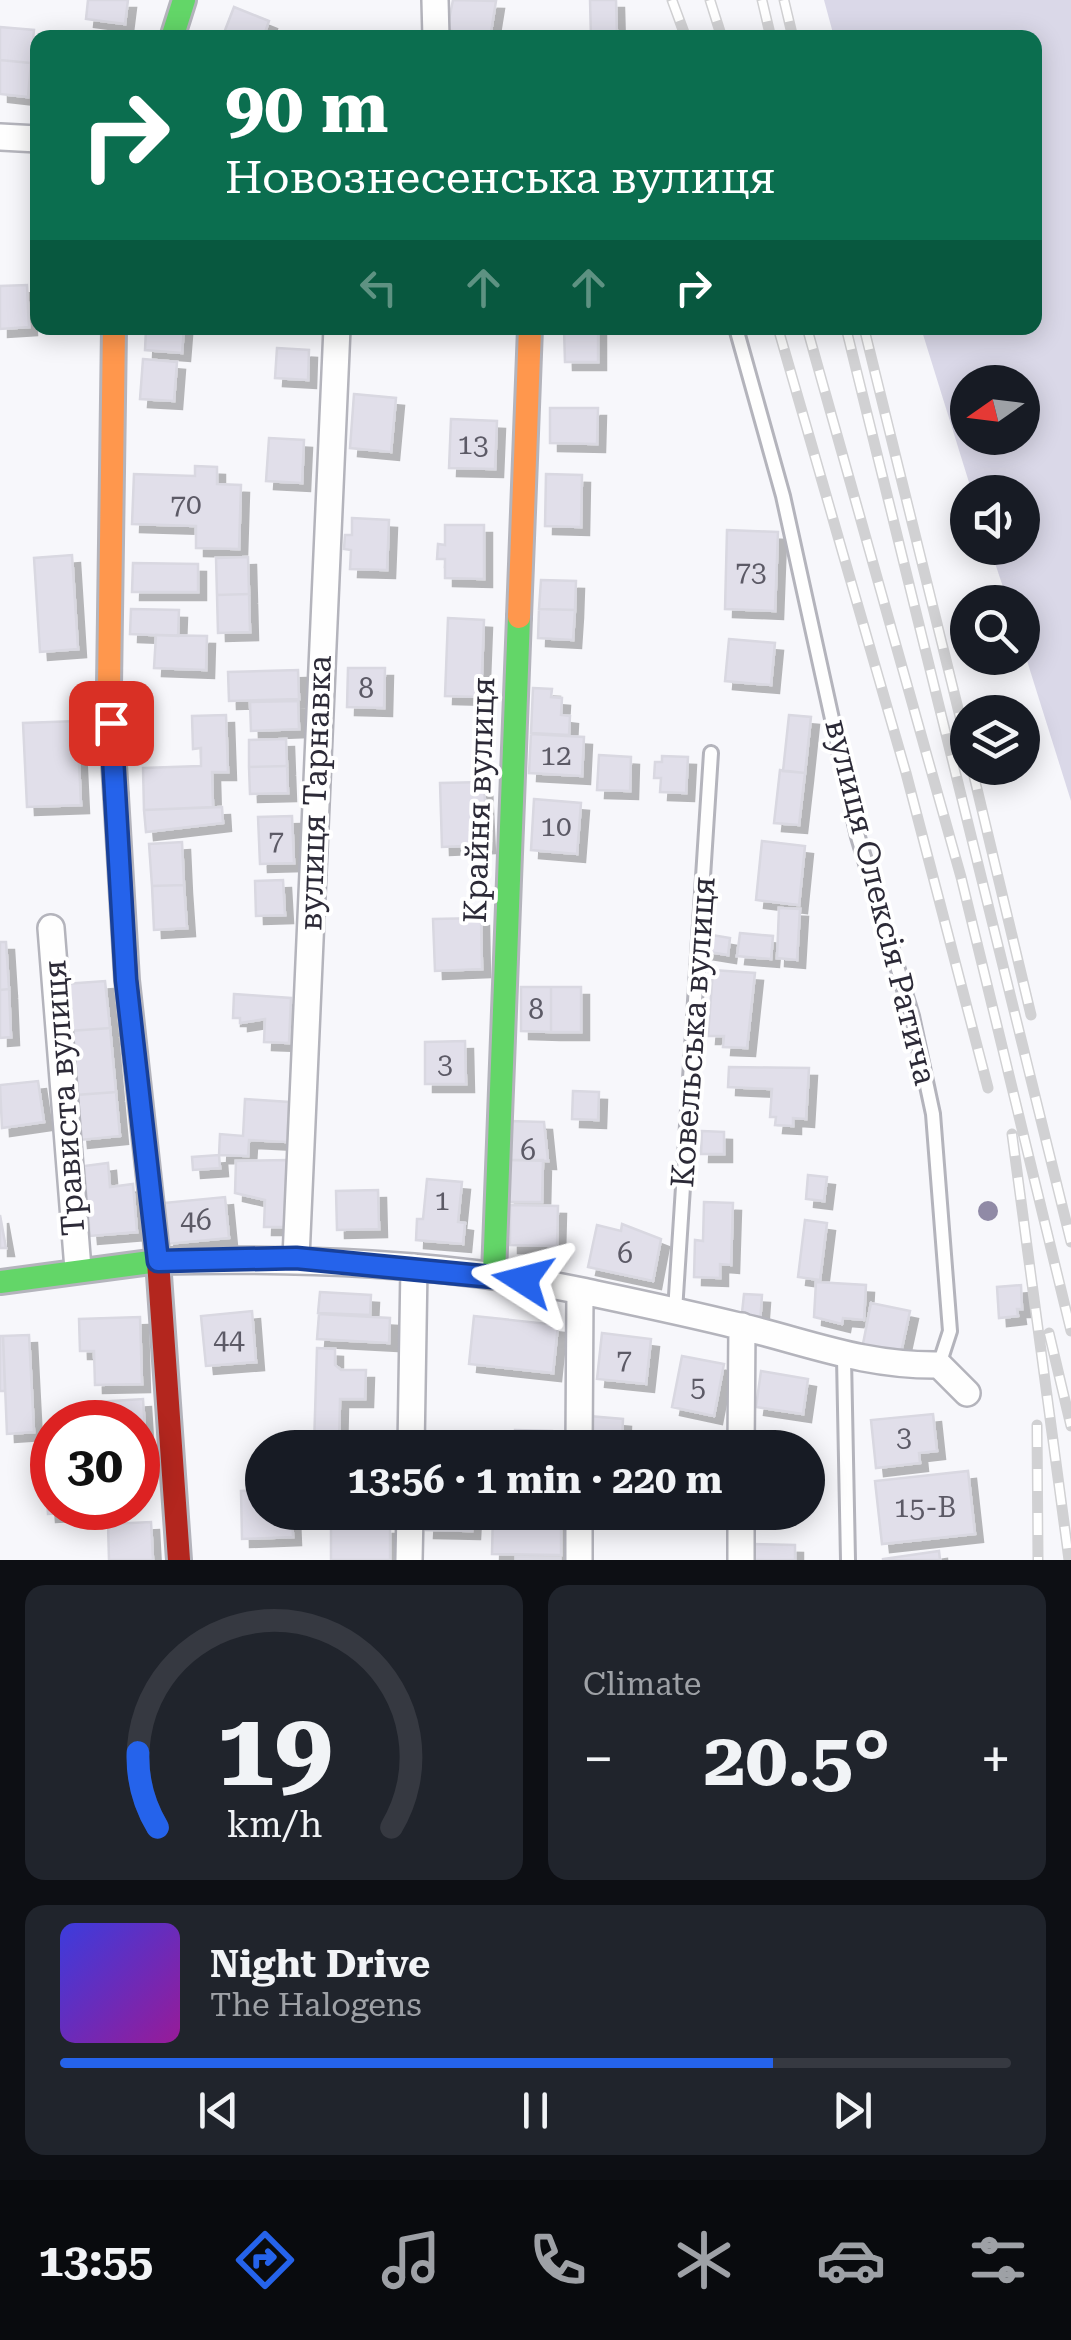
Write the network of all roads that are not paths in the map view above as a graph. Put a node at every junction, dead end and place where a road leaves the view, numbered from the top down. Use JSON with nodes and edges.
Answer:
{"nodes":[{"id":1,"x":184,"y":0,"type":"edge"},
{"id":2,"x":435,"y":0,"type":"edge"},
{"id":3,"x":175,"y":30,"type":"edge"},
{"id":4,"x":436,"y":30,"type":"edge"},
{"id":5,"x":0,"y":136,"type":"edge"},
{"id":6,"x":30,"y":138,"type":"edge"},
{"id":7,"x":114,"y":335,"type":"edge"},
{"id":8,"x":337,"y":335,"type":"edge"},
{"id":9,"x":530,"y":335,"type":"edge"},
{"id":10,"x":738,"y":335,"type":"edge"},
{"id":11,"x":712,"y":753,"type":"dead end"},
{"id":12,"x":51,"y":928,"type":"dead end"},
{"id":13,"x":296,"y":1258,"type":"junction"},
{"id":14,"x":158,"y":1261,"type":"junction"},
{"id":15,"x":414,"y":1267,"type":"junction"},
{"id":16,"x":78,"y":1269,"type":"junction"},
{"id":17,"x":494,"y":1274,"type":"junction"},
{"id":18,"x":0,"y":1282,"type":"edge"},
{"id":19,"x":580,"y":1291,"type":"junction"},
{"id":20,"x":675,"y":1311,"type":"junction"},
{"id":21,"x":742,"y":1326,"type":"junction"},
{"id":22,"x":844,"y":1358,"type":"junction"},
{"id":23,"x":939,"y":1365,"type":"junction"},
{"id":24,"x":967,"y":1393,"type":"dead end"},
{"id":25,"x":411,"y":1430,"type":"edge"},
{"id":26,"x":579,"y":1430,"type":"edge"},
{"id":27,"x":741,"y":1430,"type":"edge"},
{"id":28,"x":410,"y":1530,"type":"edge"},
{"id":29,"x":579,"y":1530,"type":"edge"},
{"id":30,"x":741,"y":1530,"type":"edge"},
{"id":31,"x":179,"y":1560,"type":"edge"},
{"id":32,"x":409,"y":1560,"type":"edge"},
{"id":33,"x":579,"y":1560,"type":"edge"},
{"id":34,"x":740,"y":1560,"type":"edge"},
{"id":35,"x":848,"y":1560,"type":"edge"}],
"edges":[{"from":1,"to":3,"type":"street"},
{"from":2,"to":4,"type":"street"},
{"from":5,"to":6,"type":"street"},
{"from":7,"to":14,"type":"street"},
{"from":8,"to":13,"type":"street","name":"вулиця Тарнавка"},
{"from":9,"to":17,"type":"street","name":"Крайня вулиця"},
{"from":10,"to":23,"type":"lane","name":"вулиця Олексія Ратича"},
{"from":11,"to":20,"type":"lane","name":"Ковельська вулиця"},
{"from":12,"to":16,"type":"street","name":"Трависта вулиця"},
{"from":13,"to":14,"type":"street"},
{"from":13,"to":15,"type":"street"},
{"from":14,"to":16,"type":"street"},
{"from":14,"to":31,"type":"street"},
{"from":15,"to":17,"type":"street"},
{"from":15,"to":25,"type":"street"},
{"from":16,"to":18,"type":"street"},
{"from":17,"to":19,"type":"street"},
{"from":19,"to":20,"type":"street"},
{"from":19,"to":26,"type":"street"},
{"from":20,"to":21,"type":"street"},
{"from":21,"to":22,"type":"street"},
{"from":21,"to":27,"type":"street"},
{"from":22,"to":23,"type":"street"},
{"from":22,"to":35,"type":"lane"},
{"from":23,"to":24,"type":"street"},
{"from":28,"to":32,"type":"street"},
{"from":29,"to":33,"type":"street"},
{"from":30,"to":34,"type":"street"}]}
